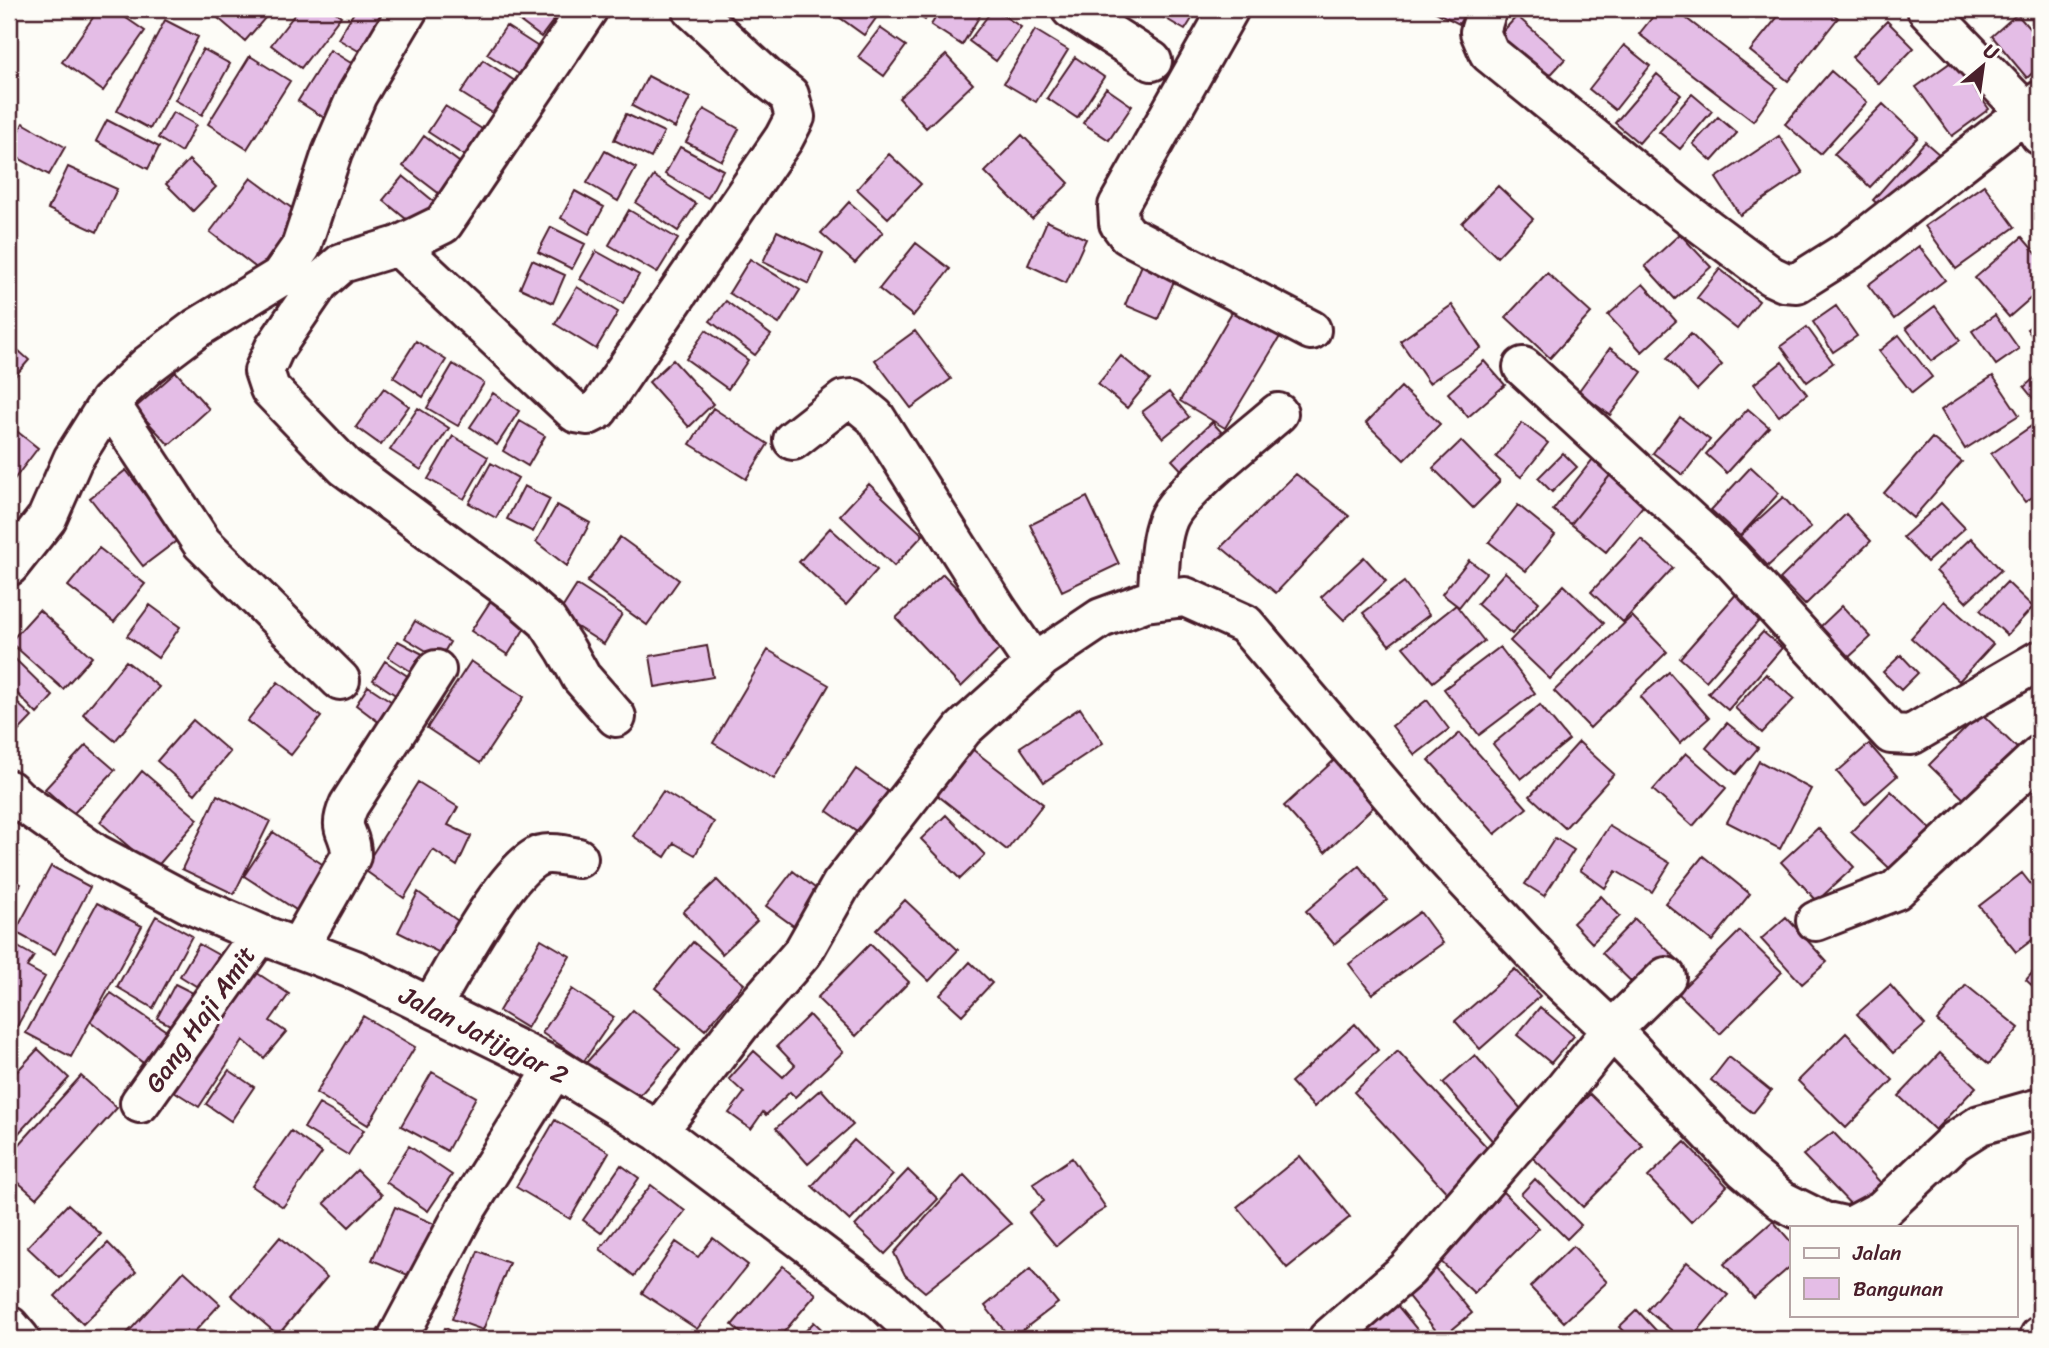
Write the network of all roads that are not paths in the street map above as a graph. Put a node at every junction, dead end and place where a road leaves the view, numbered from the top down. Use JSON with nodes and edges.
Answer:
{"nodes":[{"id":1,"x":408,"y":9,"type":"edge"},
{"id":2,"x":588,"y":9,"type":"edge"},
{"id":3,"x":692,"y":9,"type":"edge"},
{"id":4,"x":1071,"y":9,"type":"edge"},
{"id":5,"x":1229,"y":9,"type":"edge"},
{"id":6,"x":1487,"y":9,"type":"edge"},
{"id":7,"x":1927,"y":9,"type":"edge"},
{"id":8,"x":1152,"y":61,"type":"dead end"},
{"id":9,"x":2035,"y":116,"type":"edge"},
{"id":10,"x":398,"y":246,"type":"junction"},
{"id":11,"x":1311,"y":330,"type":"dead end"},
{"id":12,"x":1523,"y":367,"type":"dead end"},
{"id":13,"x":109,"y":402,"type":"junction"},
{"id":14,"x":1278,"y":414,"type":"dead end"},
{"id":15,"x":793,"y":440,"type":"dead end"},
{"id":16,"x":9,"y":566,"type":"edge"},
{"id":17,"x":1157,"y":600,"type":"junction"},
{"id":18,"x":2040,"y":662,"type":"edge"},
{"id":19,"x":1034,"y":665,"type":"junction"},
{"id":20,"x":436,"y":670,"type":"dead end"},
{"id":21,"x":340,"y":680,"type":"dead end"},
{"id":22,"x":616,"y":716,"type":"dead end"},
{"id":23,"x":2040,"y":755,"type":"edge"},
{"id":24,"x":9,"y":790,"type":"edge"},
{"id":25,"x":578,"y":858,"type":"dead end"},
{"id":26,"x":1816,"y":920,"type":"dead end"},
{"id":27,"x":260,"y":934,"type":"junction"},
{"id":28,"x":299,"y":947,"type":"junction"},
{"id":29,"x":1666,"y":977,"type":"dead end"},
{"id":30,"x":431,"y":1007,"type":"junction"},
{"id":31,"x":1612,"y":1030,"type":"junction"},
{"id":32,"x":555,"y":1068,"type":"junction"},
{"id":33,"x":140,"y":1103,"type":"dead end"},
{"id":34,"x":2040,"y":1108,"type":"edge"},
{"id":35,"x":658,"y":1131,"type":"junction"},
{"id":36,"x":1845,"y":1226,"type":"edge"},
{"id":37,"x":1852,"y":1226,"type":"edge"},
{"id":38,"x":9,"y":1325,"type":"edge"},
{"id":39,"x":20,"y":1339,"type":"edge"},
{"id":40,"x":397,"y":1339,"type":"edge"},
{"id":41,"x":924,"y":1339,"type":"edge"},
{"id":42,"x":1328,"y":1339,"type":"edge"}],
"edges":[{"from":1,"to":13,"type":"street"},
{"from":2,"to":10,"type":"street"},
{"from":3,"to":10,"type":"street"},
{"from":4,"to":8,"type":"street"},
{"from":5,"to":11,"type":"street"},
{"from":6,"to":9,"type":"street"},
{"from":7,"to":9,"type":"street"},
{"from":10,"to":22,"type":"street"},
{"from":12,"to":18,"type":"street"},
{"from":13,"to":16,"type":"street"},
{"from":13,"to":21,"type":"street"},
{"from":14,"to":17,"type":"street"},
{"from":15,"to":19,"type":"street"},
{"from":17,"to":19,"type":"street"},
{"from":17,"to":31,"type":"street"},
{"from":19,"to":35,"type":"street"},
{"from":20,"to":28,"type":"street"},
{"from":23,"to":26,"type":"street"},
{"from":24,"to":27,"type":"street","name":"Jalan Jatijajar 2"},
{"from":25,"to":30,"type":"street"},
{"from":27,"to":28,"type":"street","name":"Jalan Jatijajar 2"},
{"from":27,"to":33,"type":"street","name":"Gang Haji Amit"},
{"from":28,"to":30,"type":"street","name":"Jalan Jatijajar 2"},
{"from":29,"to":31,"type":"street"},
{"from":30,"to":32,"type":"street","name":"Jalan Jatijajar 2"},
{"from":31,"to":36,"type":"street"},
{"from":31,"to":42,"type":"street"},
{"from":32,"to":35,"type":"street","name":"Jalan Jatijajar 2"},
{"from":32,"to":40,"type":"street"},
{"from":34,"to":37,"type":"street"},
{"from":35,"to":41,"type":"street","name":"Jalan Jatijajar 2"},
{"from":38,"to":39,"type":"street"}]}
